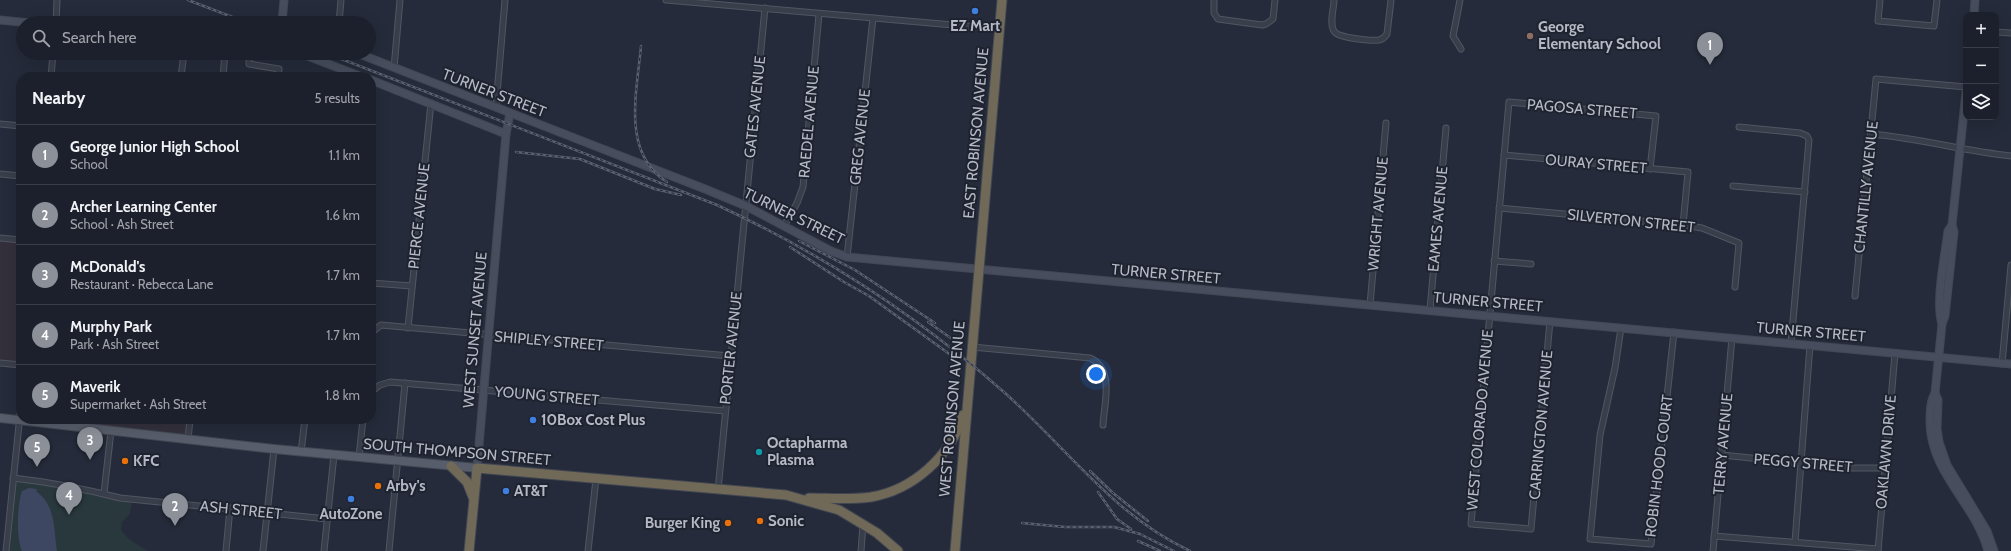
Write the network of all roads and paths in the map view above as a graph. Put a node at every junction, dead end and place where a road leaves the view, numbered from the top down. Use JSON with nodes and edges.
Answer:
{"nodes":[{"id":1,"x":57,"y":0,"type":"edge"},
{"id":2,"x":284,"y":0,"type":"edge"},
{"id":3,"x":341,"y":0,"type":"edge"},
{"id":4,"x":400,"y":0,"type":"edge"},
{"id":5,"x":504,"y":0,"type":"edge"},
{"id":6,"x":666,"y":0,"type":"edge"},
{"id":7,"x":1002,"y":0,"type":"edge"},
{"id":8,"x":1214,"y":0,"type":"edge"},
{"id":9,"x":1275,"y":0,"type":"edge"},
{"id":10,"x":1334,"y":0,"type":"edge"},
{"id":11,"x":1391,"y":0,"type":"edge"},
{"id":12,"x":1460,"y":0,"type":"edge"},
{"id":13,"x":1880,"y":0,"type":"edge"},
{"id":14,"x":1937,"y":0,"type":"edge"},
{"id":15,"x":1975,"y":0,"type":"edge"},
{"id":16,"x":765,"y":8,"type":"junction"},
{"id":17,"x":1974,"y":12,"type":"edge"},
{"id":18,"x":818,"y":14,"type":"junction"},
{"id":19,"x":56,"y":16,"type":"edge"},
{"id":20,"x":283,"y":16,"type":"edge"},
{"id":21,"x":340,"y":16,"type":"edge"},
{"id":22,"x":873,"y":18,"type":"junction"},
{"id":23,"x":0,"y":20,"type":"edge"},
{"id":24,"x":16,"y":22,"type":"edge"},
{"id":25,"x":1000,"y":29,"type":"junction"},
{"id":26,"x":1999,"y":32,"type":"edge"},
{"id":27,"x":2011,"y":33,"type":"edge"},
{"id":28,"x":1460,"y":49,"type":"dead end"},
{"id":29,"x":52,"y":60,"type":"edge"},
{"id":30,"x":183,"y":60,"type":"edge"},
{"id":31,"x":224,"y":60,"type":"edge"},
{"id":32,"x":249,"y":60,"type":"edge"},
{"id":33,"x":318,"y":60,"type":"edge"},
{"id":34,"x":374,"y":60,"type":"edge"},
{"id":35,"x":394,"y":68,"type":"junction"},
{"id":36,"x":51,"y":72,"type":"edge"},
{"id":37,"x":182,"y":72,"type":"edge"},
{"id":38,"x":223,"y":72,"type":"edge"},
{"id":39,"x":279,"y":72,"type":"edge"},
{"id":40,"x":349,"y":72,"type":"edge"},
{"id":41,"x":376,"y":82,"type":"edge"},
{"id":42,"x":1963,"y":87,"type":"edge"},
{"id":43,"x":1509,"y":102,"type":"joint"},
{"id":44,"x":431,"y":103,"type":"junction"},
{"id":45,"x":496,"y":106,"type":"junction"},
{"id":46,"x":510,"y":113,"type":"junction"},
{"id":47,"x":1963,"y":120,"type":"edge"},
{"id":48,"x":1386,"y":123,"type":"dead end"},
{"id":49,"x":0,"y":124,"type":"edge"},
{"id":50,"x":16,"y":126,"type":"edge"},
{"id":51,"x":1739,"y":127,"type":"dead end"},
{"id":52,"x":1446,"y":128,"type":"dead end"},
{"id":53,"x":506,"y":134,"type":"junction"},
{"id":54,"x":1871,"y":134,"type":"junction"},
{"id":55,"x":1960,"y":148,"type":"junction"},
{"id":56,"x":1504,"y":155,"type":"junction"},
{"id":57,"x":2011,"y":156,"type":"edge"},
{"id":58,"x":1650,"y":169,"type":"junction"},
{"id":59,"x":0,"y":174,"type":"edge"},
{"id":60,"x":16,"y":176,"type":"edge"},
{"id":61,"x":1733,"y":186,"type":"dead end"},
{"id":62,"x":1805,"y":192,"type":"junction"},
{"id":63,"x":746,"y":206,"type":"junction"},
{"id":64,"x":1499,"y":208,"type":"junction"},
{"id":65,"x":1683,"y":225,"type":"junction"},
{"id":66,"x":784,"y":226,"type":"junction"},
{"id":67,"x":0,"y":238,"type":"edge"},
{"id":68,"x":16,"y":240,"type":"edge"},
{"id":69,"x":847,"y":256,"type":"junction"},
{"id":70,"x":1494,"y":261,"type":"junction"},
{"id":71,"x":1531,"y":264,"type":"dead end"},
{"id":72,"x":2011,"y":265,"type":"edge"},
{"id":73,"x":978,"y":269,"type":"junction"},
{"id":74,"x":376,"y":283,"type":"edge"},
{"id":75,"x":412,"y":286,"type":"junction"},
{"id":76,"x":1735,"y":287,"type":"dead end"},
{"id":77,"x":1855,"y":296,"type":"dead end"},
{"id":78,"x":1370,"y":305,"type":"junction"},
{"id":79,"x":1430,"y":310,"type":"junction"},
{"id":80,"x":1489,"y":315,"type":"junction"},
{"id":81,"x":1550,"y":321,"type":"junction"},
{"id":82,"x":408,"y":328,"type":"junction"},
{"id":83,"x":1621,"y":328,"type":"junction"},
{"id":84,"x":376,"y":329,"type":"edge"},
{"id":85,"x":1674,"y":332,"type":"junction"},
{"id":86,"x":489,"y":336,"type":"junction"},
{"id":87,"x":1732,"y":338,"type":"junction"},
{"id":88,"x":1791,"y":343,"type":"junction"},
{"id":89,"x":1810,"y":345,"type":"junction"},
{"id":90,"x":972,"y":347,"type":"junction"},
{"id":91,"x":1895,"y":353,"type":"junction"},
{"id":92,"x":730,"y":356,"type":"junction"},
{"id":93,"x":1938,"y":357,"type":"junction"},
{"id":94,"x":0,"y":363,"type":"edge"},
{"id":95,"x":2002,"y":364,"type":"junction"},
{"id":96,"x":2011,"y":364,"type":"edge"},
{"id":97,"x":16,"y":365,"type":"edge"},
{"id":98,"x":405,"y":383,"type":"junction"},
{"id":99,"x":376,"y":389,"type":"edge"},
{"id":100,"x":484,"y":390,"type":"junction"},
{"id":101,"x":1935,"y":393,"type":"junction"},
{"id":102,"x":967,"y":398,"type":"junction"},
{"id":103,"x":725,"y":411,"type":"junction"},
{"id":104,"x":0,"y":418,"type":"edge"},
{"id":105,"x":16,"y":420,"type":"edge"},
{"id":106,"x":20,"y":424,"type":"edge"},
{"id":107,"x":74,"y":424,"type":"edge"},
{"id":108,"x":190,"y":424,"type":"edge"},
{"id":109,"x":304,"y":424,"type":"edge"},
{"id":110,"x":362,"y":424,"type":"edge"},
{"id":111,"x":1103,"y":425,"type":"dead end"},
{"id":112,"x":111,"y":431,"type":"junction"},
{"id":113,"x":188,"y":440,"type":"junction"},
{"id":114,"x":947,"y":447,"type":"junction"},
{"id":115,"x":963,"y":448,"type":"junction"},
{"id":116,"x":274,"y":449,"type":"junction"},
{"id":117,"x":301,"y":452,"type":"junction"},
{"id":118,"x":334,"y":455,"type":"junction"},
{"id":119,"x":1722,"y":455,"type":"junction"},
{"id":120,"x":359,"y":457,"type":"junction"},
{"id":121,"x":398,"y":461,"type":"junction"},
{"id":122,"x":1801,"y":462,"type":"junction"},
{"id":123,"x":451,"y":466,"type":"junction"},
{"id":124,"x":477,"y":468,"type":"junction"},
{"id":125,"x":1885,"y":468,"type":"junction"},
{"id":126,"x":13,"y":478,"type":"junction"},
{"id":127,"x":596,"y":479,"type":"junction"},
{"id":128,"x":718,"y":490,"type":"junction"},
{"id":129,"x":104,"y":493,"type":"junction"},
{"id":130,"x":474,"y":498,"type":"junction"},
{"id":131,"x":797,"y":498,"type":"junction"},
{"id":132,"x":848,"y":499,"type":"junction"},
{"id":133,"x":230,"y":508,"type":"junction"},
{"id":134,"x":839,"y":510,"type":"junction"},
{"id":135,"x":267,"y":512,"type":"junction"},
{"id":136,"x":327,"y":519,"type":"junction"},
{"id":137,"x":863,"y":524,"type":"junction"},
{"id":138,"x":1531,"y":529,"type":"joint"},
{"id":139,"x":0,"y":535,"type":"edge"},
{"id":140,"x":7,"y":536,"type":"junction"},
{"id":141,"x":1714,"y":536,"type":"junction"},
{"id":142,"x":1795,"y":542,"type":"junction"},
{"id":143,"x":1878,"y":550,"type":"edge"},
{"id":144,"x":6,"y":551,"type":"edge"},
{"id":145,"x":226,"y":551,"type":"edge"},
{"id":146,"x":263,"y":551,"type":"edge"},
{"id":147,"x":324,"y":551,"type":"edge"},
{"id":148,"x":389,"y":551,"type":"edge"},
{"id":149,"x":469,"y":551,"type":"edge"},
{"id":150,"x":588,"y":551,"type":"edge"},
{"id":151,"x":861,"y":551,"type":"edge"},
{"id":152,"x":898,"y":551,"type":"edge"},
{"id":153,"x":954,"y":551,"type":"edge"},
{"id":154,"x":1713,"y":551,"type":"edge"},
{"id":155,"x":1988,"y":551,"type":"edge"},
{"id":156,"x":1994,"y":551,"type":"edge"}],
"edges":[{"from":1,"to":19,"type":"street"},
{"from":2,"to":20,"type":"street"},
{"from":3,"to":21,"type":"street"},
{"from":4,"to":35,"type":"street"},
{"from":5,"to":45,"type":"street"},
{"from":6,"to":16,"type":"street"},
{"from":7,"to":25,"type":"highway","name":"EAST ROBINSON AVENUE"},
{"from":8,"to":9,"type":"street"},
{"from":10,"to":11,"type":"street"},
{"from":12,"to":28,"type":"street"},
{"from":13,"to":14,"type":"street"},
{"from":15,"to":17,"type":"street"},
{"from":16,"to":18,"type":"street"},
{"from":16,"to":63,"type":"street","name":"GATES AVENUE"},
{"from":18,"to":22,"type":"street"},
{"from":18,"to":66,"type":"street","name":"RAEDEL AVENUE"},
{"from":22,"to":25,"type":"street"},
{"from":22,"to":69,"type":"street","name":"GREG AVENUE"},
{"from":23,"to":24,"type":"street"},
{"from":25,"to":73,"type":"highway","name":"EAST ROBINSON AVENUE"},
{"from":26,"to":27,"type":"street"},
{"from":29,"to":36,"type":"street"},
{"from":30,"to":37,"type":"street"},
{"from":31,"to":38,"type":"street"},
{"from":32,"to":39,"type":"street"},
{"from":33,"to":40,"type":"street"},
{"from":34,"to":35,"type":"street","name":"TURNER STREET"},
{"from":35,"to":45,"type":"street","name":"TURNER STREET"},
{"from":41,"to":44,"type":"street"},
{"from":42,"to":54,"type":"street","name":"CHANTILLY AVENUE"},
{"from":43,"to":56,"type":"street","name":"WEST COLORADO AVENUE"},
{"from":43,"to":58,"type":"street","name":"PAGOSA STREET"},
{"from":44,"to":53,"type":"street"},
{"from":44,"to":75,"type":"street","name":"PIERCE AVENUE"},
{"from":45,"to":46,"type":"street","name":"TURNER STREET"},
{"from":46,"to":53,"type":"street","name":"WEST SUNSET AVENUE"},
{"from":46,"to":63,"type":"street","name":"TURNER STREET"},
{"from":47,"to":55,"type":"street"},
{"from":48,"to":78,"type":"street","name":"WRIGHT AVENUE"},
{"from":49,"to":50,"type":"street"},
{"from":51,"to":62,"type":"street"},
{"from":52,"to":79,"type":"street","name":"EAMES AVENUE"},
{"from":53,"to":86,"type":"street","name":"WEST SUNSET AVENUE"},
{"from":54,"to":55,"type":"street"},
{"from":54,"to":77,"type":"street","name":"CHANTILLY AVENUE"},
{"from":55,"to":57,"type":"street"},
{"from":55,"to":93,"type":"street"},
{"from":56,"to":58,"type":"street","name":"OURAY STREET"},
{"from":56,"to":64,"type":"street","name":"WEST COLORADO AVENUE"},
{"from":58,"to":65,"type":"street","name":"OURAY STREET"},
{"from":59,"to":60,"type":"street"},
{"from":61,"to":62,"type":"street"},
{"from":62,"to":88,"type":"street"},
{"from":63,"to":66,"type":"street","name":"TURNER STREET"},
{"from":63,"to":92,"type":"street","name":"PORTER AVENUE"},
{"from":64,"to":65,"type":"street","name":"SILVERTON STREET"},
{"from":64,"to":70,"type":"street","name":"WEST COLORADO AVENUE"},
{"from":65,"to":76,"type":"street","name":"SILVERTON STREET"},
{"from":66,"to":69,"type":"street","name":"TURNER STREET"},
{"from":67,"to":68,"type":"street"},
{"from":69,"to":73,"type":"street","name":"TURNER STREET"},
{"from":70,"to":71,"type":"street"},
{"from":70,"to":80,"type":"street","name":"WEST COLORADO AVENUE"},
{"from":72,"to":95,"type":"street"},
{"from":73,"to":78,"type":"street","name":"TURNER STREET"},
{"from":73,"to":90,"type":"highway","name":"WEST ROBINSON AVENUE"},
{"from":74,"to":75,"type":"street"},
{"from":75,"to":82,"type":"street","name":"PIERCE AVENUE"},
{"from":78,"to":79,"type":"street","name":"TURNER STREET"},
{"from":79,"to":80,"type":"street","name":"TURNER STREET"},
{"from":80,"to":81,"type":"street","name":"TURNER STREET"},
{"from":80,"to":138,"type":"street","name":"WEST COLORADO AVENUE"},
{"from":81,"to":83,"type":"street","name":"TURNER STREET"},
{"from":81,"to":138,"type":"street","name":"CARRINGTON AVENUE"},
{"from":82,"to":84,"type":"street","name":"SHIPLEY STREET"},
{"from":82,"to":86,"type":"street","name":"SHIPLEY STREET"},
{"from":83,"to":85,"type":"street","name":"TURNER STREET"},
{"from":83,"to":85,"type":"street","name":"ROBIN HOOD COURT"},
{"from":85,"to":87,"type":"street","name":"TURNER STREET"},
{"from":86,"to":92,"type":"street","name":"SHIPLEY STREET"},
{"from":86,"to":100,"type":"street","name":"WEST SUNSET AVENUE"},
{"from":87,"to":88,"type":"street","name":"TURNER STREET"},
{"from":87,"to":119,"type":"street","name":"TERRY AVENUE"},
{"from":88,"to":89,"type":"street","name":"TURNER STREET"},
{"from":89,"to":91,"type":"street","name":"TURNER STREET"},
{"from":89,"to":122,"type":"street"},
{"from":90,"to":102,"type":"highway","name":"WEST ROBINSON AVENUE"},
{"from":90,"to":111,"type":"street"},
{"from":91,"to":93,"type":"street","name":"TURNER STREET"},
{"from":91,"to":125,"type":"street","name":"OAKLAWN DRIVE"},
{"from":92,"to":103,"type":"street","name":"PORTER AVENUE"},
{"from":93,"to":95,"type":"street","name":"TURNER STREET"},
{"from":93,"to":101,"type":"street"},
{"from":94,"to":97,"type":"street"},
{"from":95,"to":96,"type":"street","name":"TURNER STREET"},
{"from":98,"to":99,"type":"street","name":"YOUNG STREET"},
{"from":98,"to":100,"type":"street","name":"YOUNG STREET"},
{"from":98,"to":121,"type":"street"},
{"from":100,"to":103,"type":"street","name":"YOUNG STREET"},
{"from":100,"to":124,"type":"street","name":"WEST SUNSET AVENUE"},
{"from":101,"to":155,"type":"street"},
{"from":101,"to":156,"type":"street"},
{"from":102,"to":114,"type":"highway"},
{"from":102,"to":115,"type":"highway","name":"WEST ROBINSON AVENUE"},
{"from":103,"to":128,"type":"street","name":"PORTER AVENUE"},
{"from":104,"to":105,"type":"main road","name":"SOUTH THOMPSON STREET"},
{"from":106,"to":126,"type":"street"},
{"from":107,"to":112,"type":"main road","name":"SOUTH THOMPSON STREET"},
{"from":108,"to":113,"type":"street"},
{"from":109,"to":117,"type":"street"},
{"from":110,"to":120,"type":"street"},
{"from":112,"to":113,"type":"main road","name":"SOUTH THOMPSON STREET"},
{"from":112,"to":129,"type":"street"},
{"from":113,"to":116,"type":"main road","name":"SOUTH THOMPSON STREET"},
{"from":114,"to":115,"type":"highway"},
{"from":114,"to":132,"type":"highway"},
{"from":115,"to":153,"type":"highway","name":"WEST ROBINSON AVENUE"},
{"from":116,"to":117,"type":"main road","name":"SOUTH THOMPSON STREET"},
{"from":116,"to":135,"type":"street"},
{"from":117,"to":118,"type":"main road","name":"SOUTH THOMPSON STREET"},
{"from":118,"to":120,"type":"main road","name":"SOUTH THOMPSON STREET"},
{"from":118,"to":136,"type":"street"},
{"from":119,"to":122,"type":"street","name":"PEGGY STREET"},
{"from":119,"to":141,"type":"street","name":"TERRY AVENUE"},
{"from":120,"to":121,"type":"main road","name":"SOUTH THOMPSON STREET"},
{"from":121,"to":123,"type":"main road","name":"SOUTH THOMPSON STREET"},
{"from":121,"to":148,"type":"street"},
{"from":122,"to":125,"type":"street","name":"PEGGY STREET"},
{"from":122,"to":142,"type":"street"},
{"from":123,"to":124,"type":"main road","name":"SOUTH THOMPSON STREET"},
{"from":123,"to":130,"type":"highway"},
{"from":124,"to":127,"type":"highway","name":"SOUTH THOMPSON STREET"},
{"from":124,"to":130,"type":"highway","name":"WEST SUNSET AVENUE"},
{"from":125,"to":143,"type":"street","name":"OAKLAWN DRIVE"},
{"from":126,"to":129,"type":"street","name":"ASH STREET"},
{"from":126,"to":140,"type":"street"},
{"from":127,"to":128,"type":"highway","name":"SOUTH THOMPSON STREET"},
{"from":127,"to":150,"type":"street"},
{"from":128,"to":131,"type":"highway","name":"SOUTH THOMPSON STREET"},
{"from":129,"to":133,"type":"street","name":"ASH STREET"},
{"from":130,"to":149,"type":"highway","name":"WEST SUNSET AVENUE"},
{"from":131,"to":132,"type":"highway"},
{"from":131,"to":134,"type":"highway","name":"SOUTH THOMPSON STREET"},
{"from":132,"to":134,"type":"highway"},
{"from":133,"to":135,"type":"street","name":"ASH STREET"},
{"from":133,"to":145,"type":"street"},
{"from":134,"to":137,"type":"highway","name":"SOUTH THOMPSON STREET"},
{"from":135,"to":136,"type":"street","name":"ASH STREET"},
{"from":135,"to":146,"type":"street"},
{"from":136,"to":147,"type":"street"},
{"from":137,"to":151,"type":"street"},
{"from":137,"to":152,"type":"highway","name":"SOUTH THOMPSON STREET"},
{"from":139,"to":140,"type":"street"},
{"from":140,"to":144,"type":"street"},
{"from":141,"to":142,"type":"street"},
{"from":141,"to":154,"type":"street","name":"TERRY AVENUE"},
{"from":142,"to":143,"type":"street"}]}
